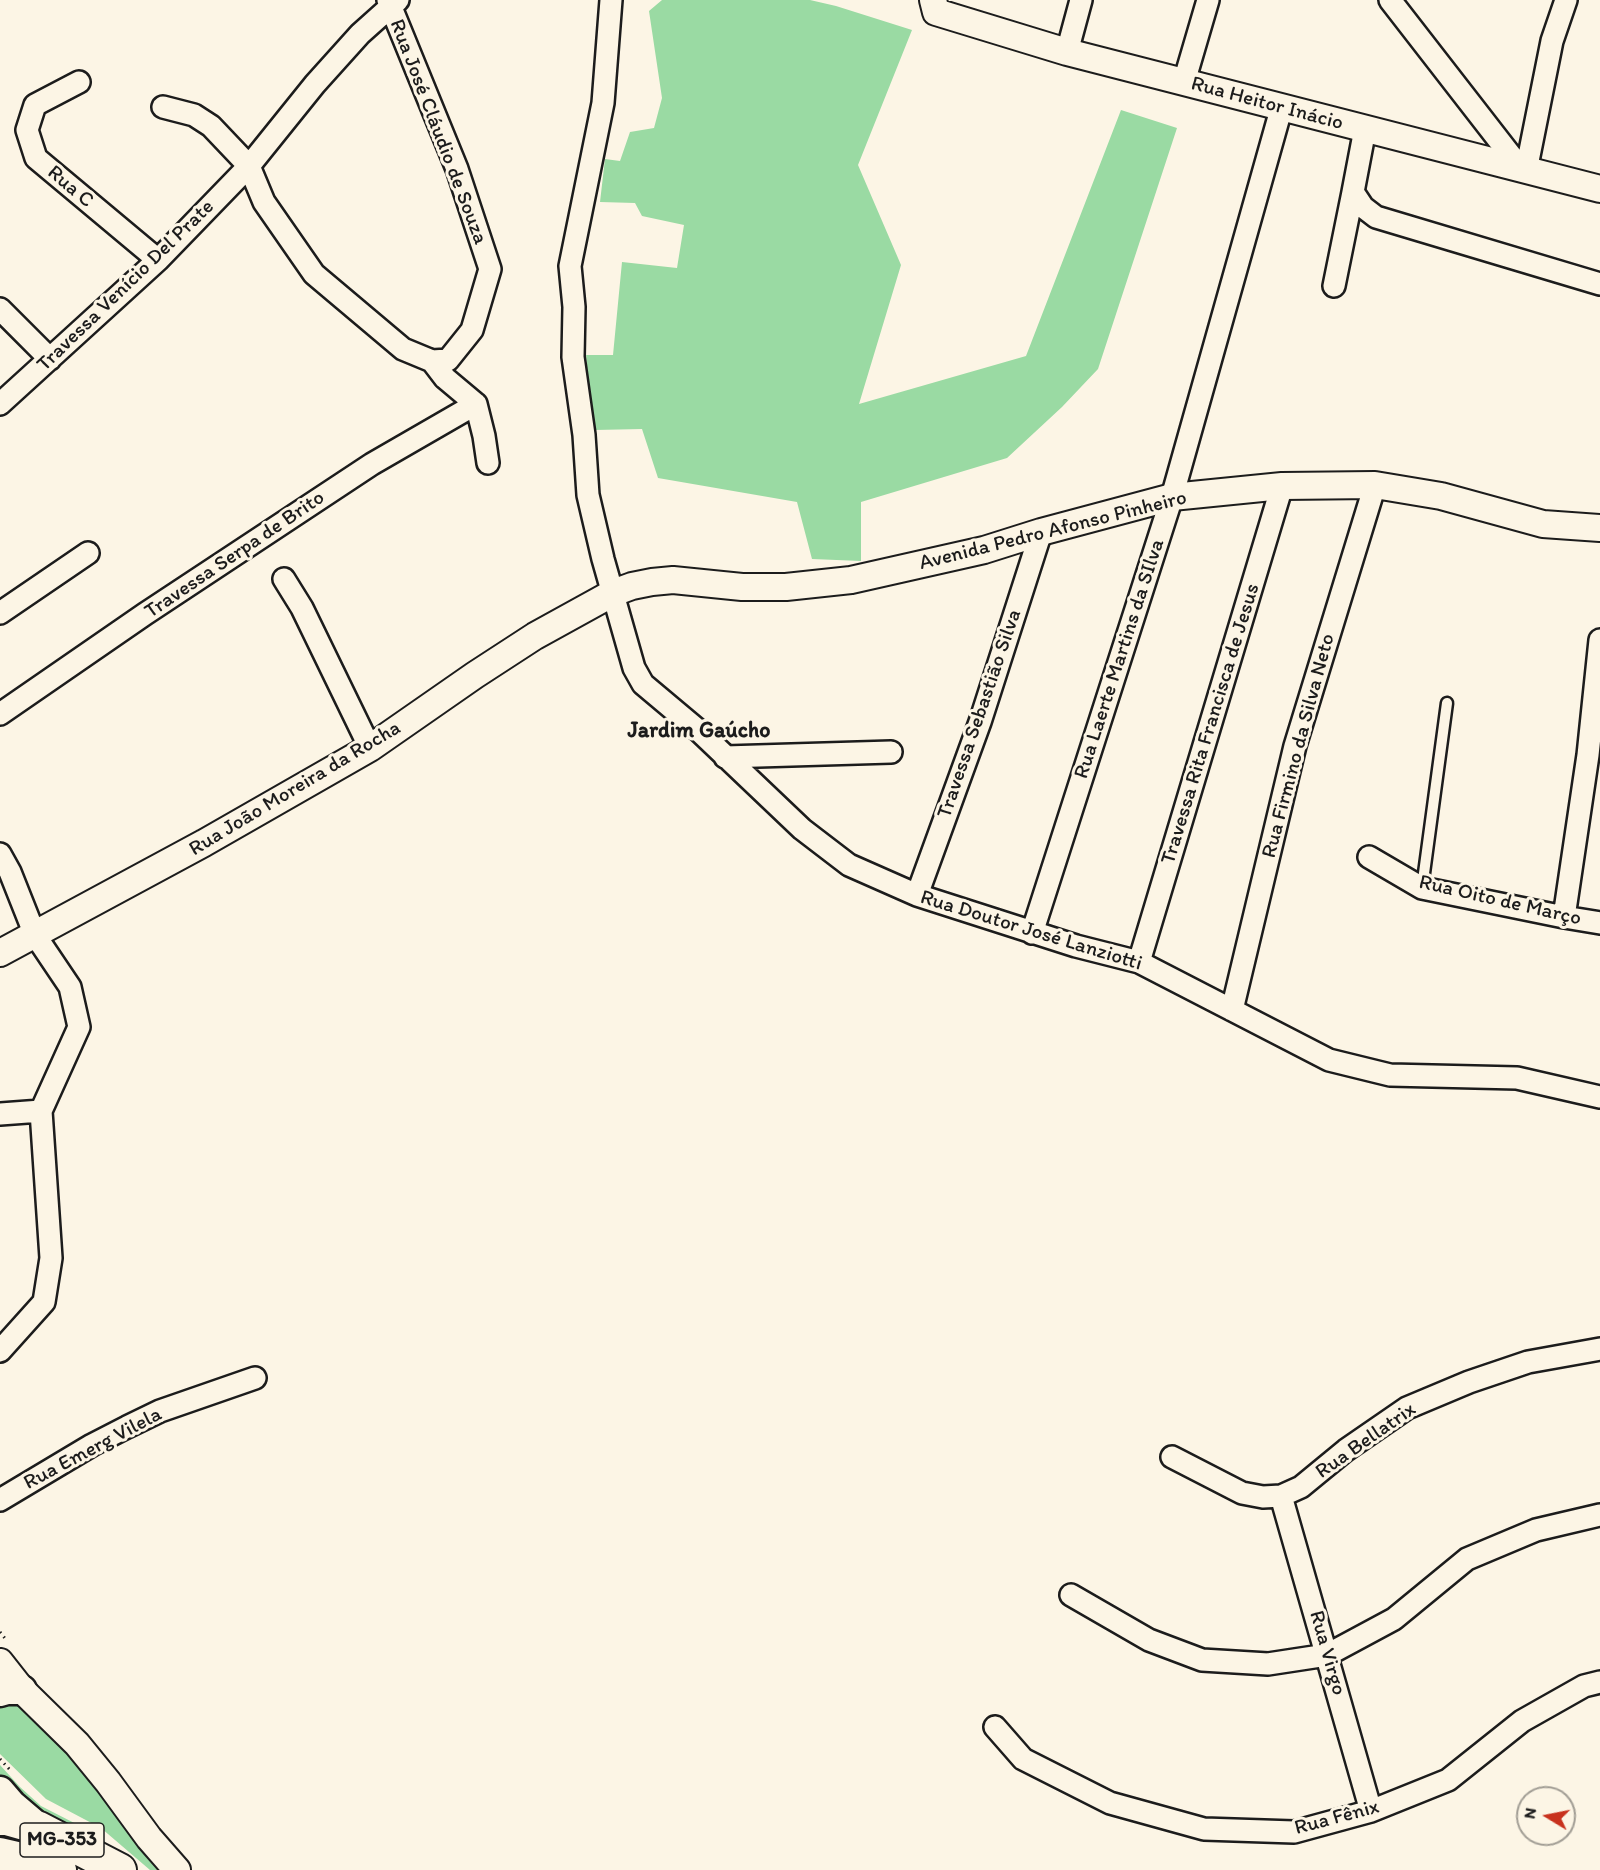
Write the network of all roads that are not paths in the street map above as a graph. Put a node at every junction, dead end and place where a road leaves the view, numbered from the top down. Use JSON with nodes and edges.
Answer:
{"nodes":[{"id":1,"x":611,"y":0,"type":"edge"},
{"id":2,"x":1081,"y":0,"type":"edge"},
{"id":3,"x":1208,"y":0,"type":"edge"},
{"id":4,"x":1390,"y":0,"type":"edge"},
{"id":5,"x":1566,"y":0,"type":"edge"},
{"id":6,"x":392,"y":3,"type":"edge"},
{"id":7,"x":935,"y":6,"type":"edge"},
{"id":8,"x":1067,"y":52,"type":"junction"},
{"id":9,"x":80,"y":82,"type":"dead end"},
{"id":10,"x":1184,"y":82,"type":"junction"},
{"id":11,"x":1282,"y":106,"type":"junction"},
{"id":12,"x":163,"y":107,"type":"dead end"},
{"id":13,"x":1365,"y":129,"type":"junction"},
{"id":14,"x":249,"y":166,"type":"junction"},
{"id":15,"x":1524,"y":170,"type":"junction"},
{"id":16,"x":1600,"y":189,"type":"edge"},
{"id":17,"x":1353,"y":192,"type":"junction"},
{"id":18,"x":158,"y":260,"type":"junction"},
{"id":19,"x":1600,"y":285,"type":"edge"},
{"id":20,"x":1334,"y":286,"type":"dead end"},
{"id":21,"x":0,"y":309,"type":"edge"},
{"id":22,"x":50,"y":359,"type":"junction"},
{"id":23,"x":440,"y":360,"type":"junction"},
{"id":24,"x":0,"y":404,"type":"edge"},
{"id":25,"x":476,"y":404,"type":"junction"},
{"id":26,"x":488,"y":463,"type":"dead end"},
{"id":27,"x":1375,"y":485,"type":"junction"},
{"id":28,"x":1282,"y":486,"type":"junction"},
{"id":29,"x":1172,"y":498,"type":"junction"},
{"id":30,"x":1600,"y":528,"type":"edge"},
{"id":31,"x":1041,"y":532,"type":"junction"},
{"id":32,"x":88,"y":553,"type":"dead end"},
{"id":33,"x":284,"y":579,"type":"dead end"},
{"id":34,"x":613,"y":593,"type":"junction"},
{"id":35,"x":0,"y":614,"type":"edge"},
{"id":36,"x":1600,"y":640,"type":"edge"},
{"id":37,"x":1447,"y":703,"type":"dead end"},
{"id":38,"x":0,"y":714,"type":"edge"},
{"id":39,"x":370,"y":748,"type":"junction"},
{"id":40,"x":891,"y":752,"type":"dead end"},
{"id":41,"x":725,"y":757,"type":"junction"},
{"id":42,"x":1594,"y":757,"type":"edge"},
{"id":43,"x":0,"y":854,"type":"edge"},
{"id":44,"x":1370,"y":857,"type":"dead end"},
{"id":45,"x":1422,"y":888,"type":"junction"},
{"id":46,"x":917,"y":895,"type":"junction"},
{"id":47,"x":1564,"y":917,"type":"junction"},
{"id":48,"x":1600,"y":923,"type":"edge"},
{"id":49,"x":1032,"y":933,"type":"junction"},
{"id":50,"x":35,"y":935,"type":"junction"},
{"id":51,"x":0,"y":953,"type":"edge"},
{"id":52,"x":1139,"y":962,"type":"junction"},
{"id":53,"x":1232,"y":1010,"type":"junction"},
{"id":54,"x":1600,"y":1097,"type":"edge"},
{"id":55,"x":40,"y":1111,"type":"junction"},
{"id":56,"x":0,"y":1114,"type":"edge"},
{"id":57,"x":1600,"y":1349,"type":"edge"},
{"id":58,"x":0,"y":1352,"type":"edge"},
{"id":59,"x":255,"y":1378,"type":"dead end"},
{"id":60,"x":1172,"y":1457,"type":"dead end"},
{"id":61,"x":1281,"y":1496,"type":"junction"},
{"id":62,"x":0,"y":1500,"type":"edge"},
{"id":63,"x":1600,"y":1515,"type":"edge"},
{"id":64,"x":1071,"y":1595,"type":"dead end"},
{"id":65,"x":1327,"y":1655,"type":"junction"},
{"id":66,"x":0,"y":1662,"type":"edge"},
{"id":67,"x":1600,"y":1682,"type":"edge"},
{"id":68,"x":11,"y":1691,"type":"edge"},
{"id":69,"x":995,"y":1727,"type":"dead end"},
{"id":70,"x":0,"y":1791,"type":"edge"},
{"id":71,"x":1371,"y":1811,"type":"junction"},
{"id":72,"x":0,"y":1819,"type":"edge"},
{"id":73,"x":39,"y":1828,"type":"junction"},
{"id":74,"x":0,"y":1854,"type":"edge"},
{"id":75,"x":60,"y":1870,"type":"edge"},
{"id":76,"x":120,"y":1870,"type":"edge"},
{"id":77,"x":177,"y":1870,"type":"edge"}],
"edges":[{"from":1,"to":34,"type":"street","name":"Rua Doutor José Lanziotti"},
{"from":2,"to":8,"type":"street"},
{"from":3,"to":10,"type":"street"},
{"from":4,"to":15,"type":"street"},
{"from":5,"to":15,"type":"street"},
{"from":6,"to":14,"type":"street"},
{"from":6,"to":23,"type":"street","name":"Rua José Cláudio de Souza"},
{"from":7,"to":8,"type":"street","name":"Rua Heitor Inácio"},
{"from":8,"to":10,"type":"street","name":"Rua Heitor Inácio"},
{"from":9,"to":18,"type":"street","name":"Rua C"},
{"from":10,"to":11,"type":"street","name":"Rua Heitor Inácio"},
{"from":11,"to":13,"type":"street","name":"Rua Heitor Inácio"},
{"from":11,"to":29,"type":"street","name":"Rua Laerte Martins da SIlva"},
{"from":12,"to":14,"type":"street"},
{"from":13,"to":15,"type":"street","name":"Rua Heitor Inácio"},
{"from":13,"to":17,"type":"street"},
{"from":14,"to":18,"type":"street","name":"Travessa Venício Del Prate"},
{"from":14,"to":23,"type":"street"},
{"from":15,"to":16,"type":"street","name":"Rua Heitor Inácio"},
{"from":17,"to":19,"type":"street"},
{"from":17,"to":20,"type":"street"},
{"from":18,"to":22,"type":"street","name":"Travessa Venício Del Prate"},
{"from":21,"to":22,"type":"street"},
{"from":22,"to":24,"type":"street","name":"Travessa Venício Del Prate"},
{"from":23,"to":25,"type":"street"},
{"from":25,"to":26,"type":"street"},
{"from":25,"to":38,"type":"street","name":"Travessa Serpa de Brito"},
{"from":27,"to":28,"type":"street","name":"Avenida Pedro Afonso Pinheiro"},
{"from":27,"to":30,"type":"street","name":"Avenida Pedro Afonso Pinheiro"},
{"from":27,"to":53,"type":"street","name":"Rua Firmino da Silva Neto"},
{"from":28,"to":29,"type":"street","name":"Avenida Pedro Afonso Pinheiro"},
{"from":28,"to":52,"type":"street","name":"Travessa Rita Francisca de Jesus"},
{"from":29,"to":31,"type":"street","name":"Avenida Pedro Afonso Pinheiro"},
{"from":29,"to":49,"type":"street","name":"Rua Laerte Martins da SIlva"},
{"from":31,"to":34,"type":"street","name":"Avenida Pedro Afonso Pinheiro"},
{"from":31,"to":46,"type":"street","name":"Travessa Sebastião Silva"},
{"from":32,"to":35,"type":"street"},
{"from":33,"to":39,"type":"street"},
{"from":34,"to":39,"type":"street","name":"Rua João Moreira da Rocha"},
{"from":34,"to":41,"type":"street","name":"Rua Doutor José Lanziotti"},
{"from":36,"to":42,"type":"street"},
{"from":37,"to":45,"type":"lane"},
{"from":39,"to":50,"type":"street","name":"Rua João Moreira da Rocha"},
{"from":40,"to":41,"type":"street"},
{"from":41,"to":46,"type":"street","name":"Rua Doutor José Lanziotti"},
{"from":42,"to":47,"type":"street"},
{"from":43,"to":50,"type":"street"},
{"from":44,"to":45,"type":"street","name":"Rua Oito de Março"},
{"from":45,"to":47,"type":"street","name":"Rua Oito de Março"},
{"from":46,"to":49,"type":"street","name":"Rua Doutor José Lanziotti"},
{"from":47,"to":48,"type":"street","name":"Rua Oito de Março"},
{"from":49,"to":52,"type":"street","name":"Rua Doutor José Lanziotti"},
{"from":50,"to":51,"type":"street","name":"Rua João Moreira da Rocha"},
{"from":50,"to":55,"type":"street"},
{"from":52,"to":53,"type":"street","name":"Rua Doutor José Lanziotti"},
{"from":53,"to":54,"type":"street","name":"Rua Doutor José Lanziotti"},
{"from":55,"to":56,"type":"street"},
{"from":55,"to":58,"type":"street"},
{"from":57,"to":61,"type":"street","name":"Rua Bellatrix"},
{"from":59,"to":62,"type":"street","name":"Rua Emerg Vilela"},
{"from":60,"to":61,"type":"street"},
{"from":61,"to":65,"type":"street","name":"Rua Virgo"},
{"from":63,"to":65,"type":"street"},
{"from":64,"to":65,"type":"street"},
{"from":65,"to":71,"type":"street","name":"Rua Virgo"},
{"from":66,"to":68,"type":"street"},
{"from":67,"to":71,"type":"street","name":"Rua Fênix"},
{"from":68,"to":77,"type":"street"},
{"from":69,"to":71,"type":"street","name":"Rua Fênix"},
{"from":70,"to":73,"type":"main road"},
{"from":72,"to":73,"type":"main road","number":"MG-353"},
{"from":73,"to":76,"type":"main road","number":"MG-353"},
{"from":74,"to":75,"type":"main road","number":"MG-353"}]}
